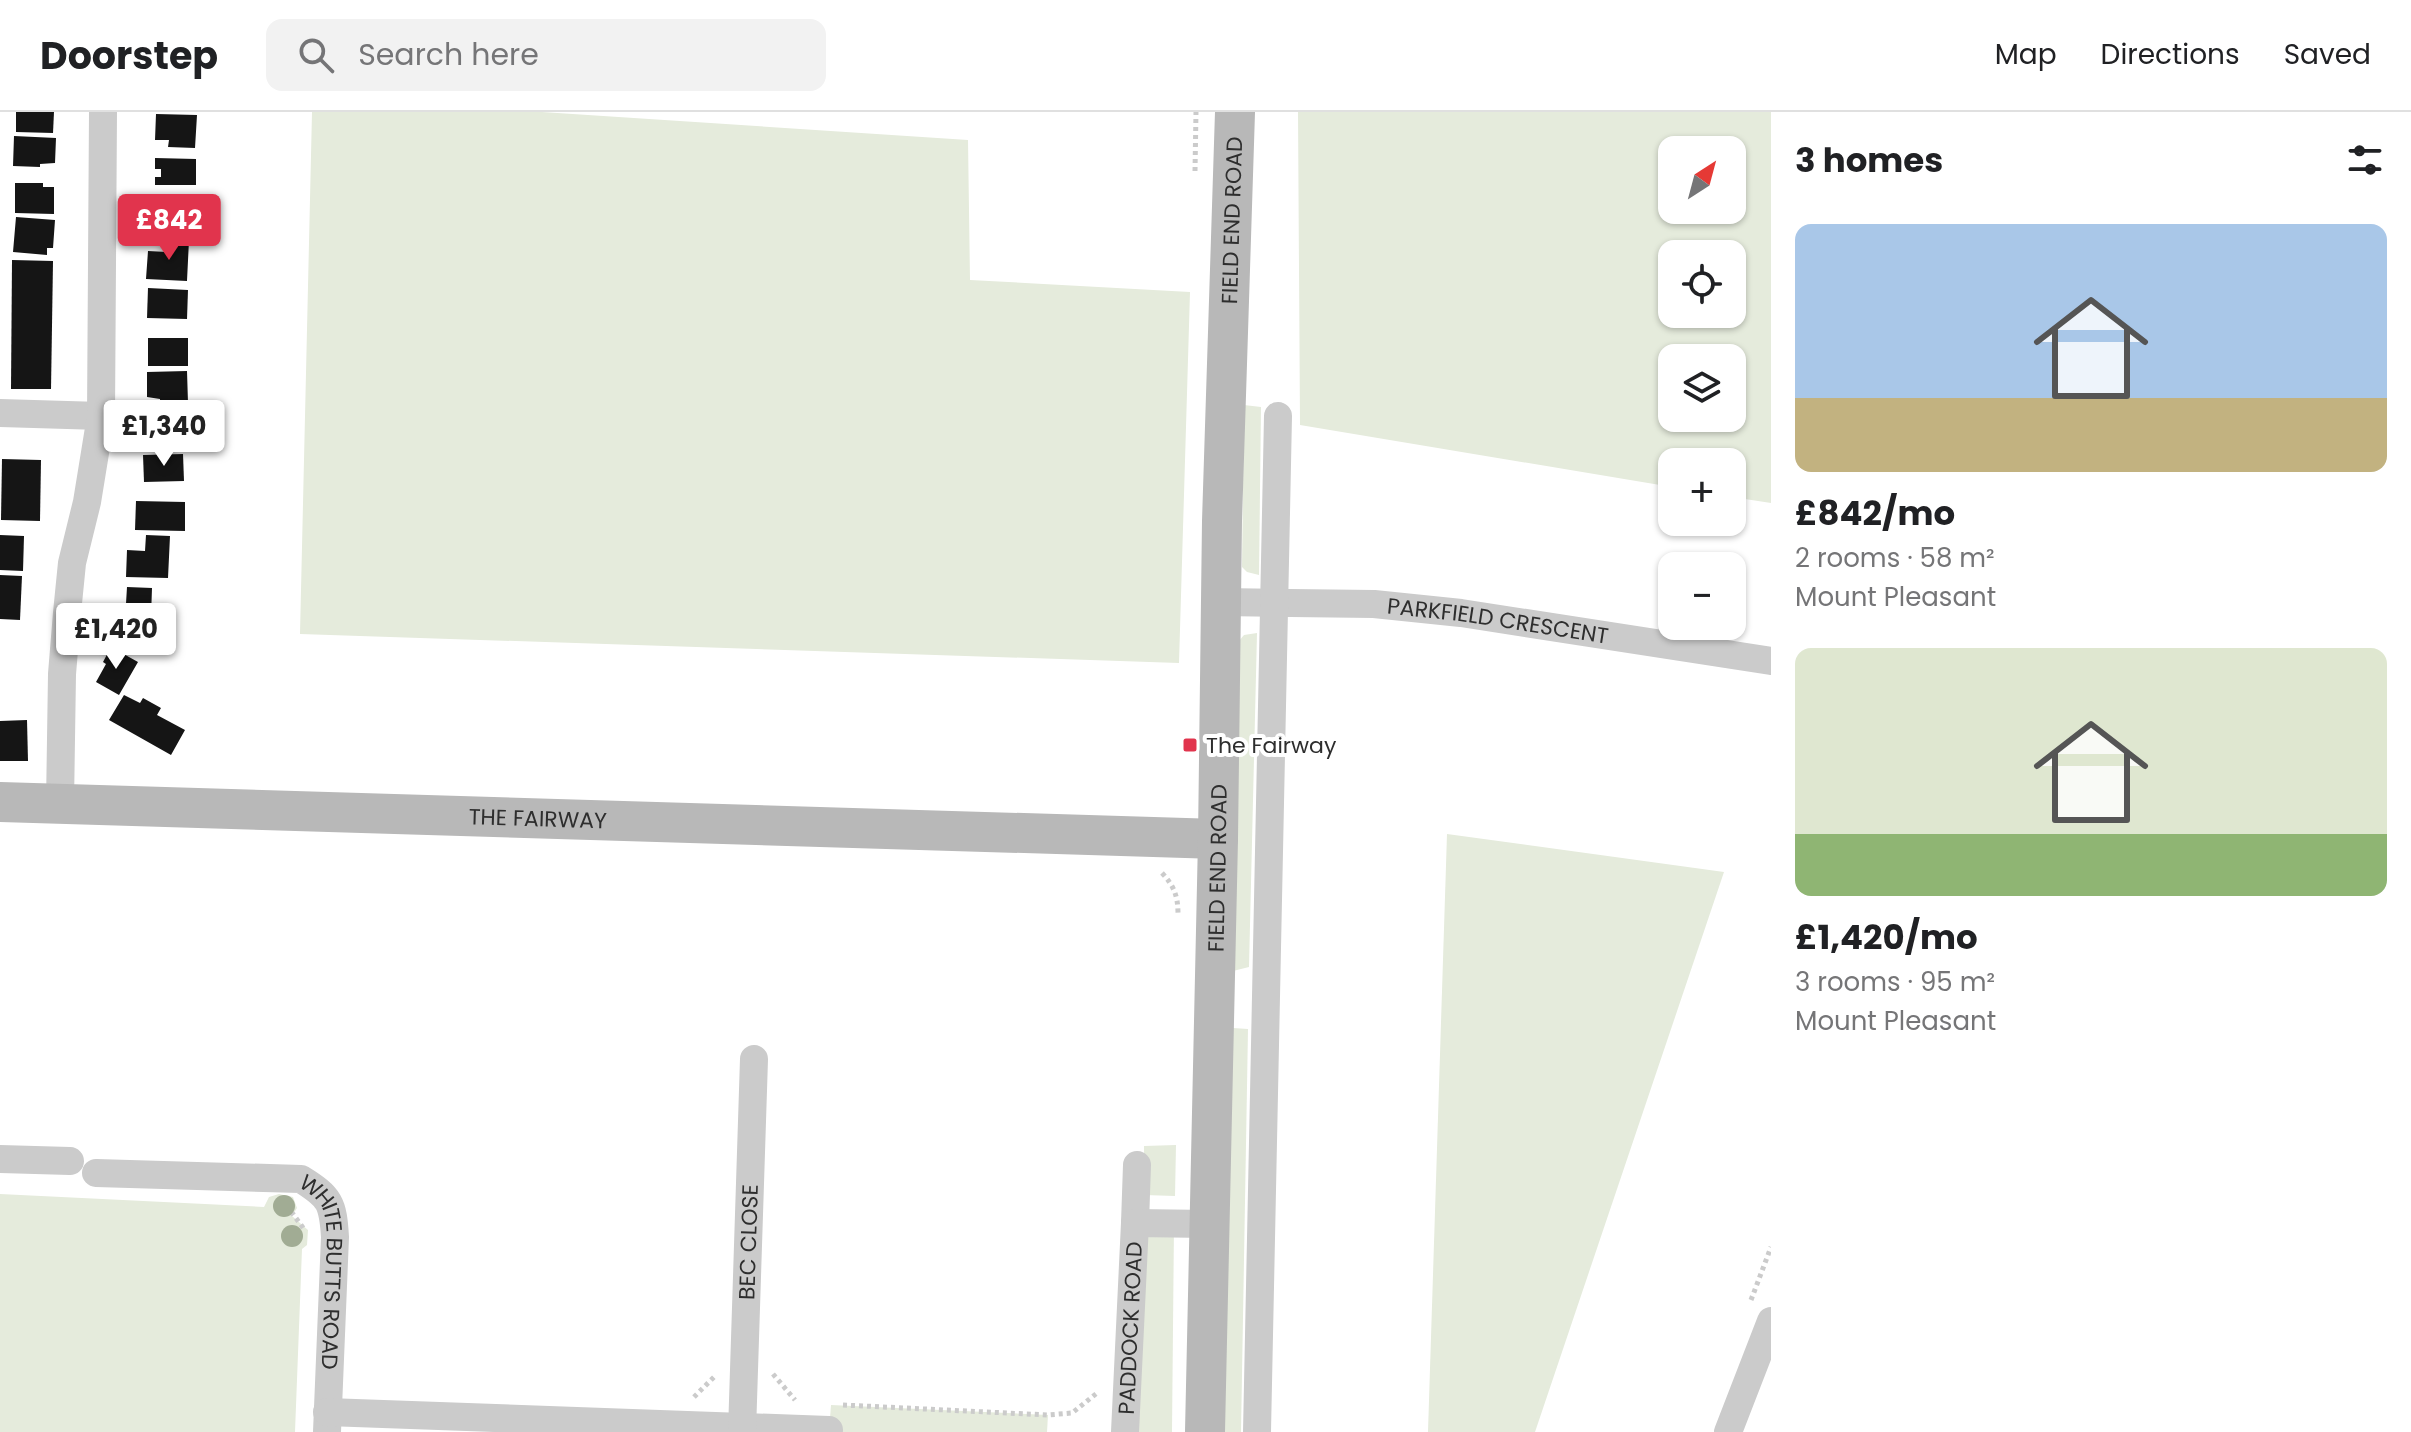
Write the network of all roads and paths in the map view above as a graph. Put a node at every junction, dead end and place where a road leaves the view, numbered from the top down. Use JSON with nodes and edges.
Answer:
{"nodes":[{"id":1,"x":103,"y":112,"type":"edge"},
{"id":2,"x":1235,"y":112,"type":"edge"},
{"id":3,"x":0,"y":413,"type":"edge"},
{"id":4,"x":101,"y":416,"type":"junction"},
{"id":5,"x":1278,"y":416,"type":"dead end"},
{"id":6,"x":1221,"y":602,"type":"junction"},
{"id":7,"x":1274,"y":602,"type":"junction"},
{"id":8,"x":1771,"y":661,"type":"edge"},
{"id":9,"x":0,"y":802,"type":"edge"},
{"id":10,"x":60,"y":804,"type":"junction"},
{"id":11,"x":1218,"y":839,"type":"junction"},
{"id":12,"x":1153,"y":868,"type":"dead end"},
{"id":13,"x":1179,"y":929,"type":"dead end"},
{"id":14,"x":754,"y":1059,"type":"dead end"},
{"id":15,"x":0,"y":1159,"type":"edge"},
{"id":16,"x":70,"y":1161,"type":"dead end"},
{"id":17,"x":1137,"y":1165,"type":"dead end"},
{"id":18,"x":96,"y":1173,"type":"dead end"},
{"id":19,"x":1135,"y":1223,"type":"junction"},
{"id":20,"x":1209,"y":1224,"type":"junction"},
{"id":21,"x":1771,"y":1321,"type":"edge"},
{"id":22,"x":1072,"y":1413,"type":"dead end"},
{"id":23,"x":830,"y":1417,"type":"joint"},
{"id":24,"x":327,"y":1422,"type":"edge"},
{"id":25,"x":742,"y":1429,"type":"edge"},
{"id":26,"x":1125,"y":1432,"type":"edge"},
{"id":27,"x":1205,"y":1432,"type":"edge"},
{"id":28,"x":1257,"y":1432,"type":"edge"},
{"id":29,"x":1728,"y":1432,"type":"edge"}],
"edges":[{"from":1,"to":4,"type":"street"},
{"from":2,"to":6,"type":"street","name":"FIELD END ROAD"},
{"from":3,"to":4,"type":"street"},
{"from":4,"to":10,"type":"street"},
{"from":5,"to":7,"type":"street"},
{"from":6,"to":7,"type":"street","name":"PARKFIELD CRESCENT"},
{"from":6,"to":11,"type":"street","name":"FIELD END ROAD"},
{"from":7,"to":8,"type":"street","name":"PARKFIELD CRESCENT"},
{"from":7,"to":28,"type":"street"},
{"from":9,"to":10,"type":"street","name":"THE FAIRWAY"},
{"from":10,"to":11,"type":"street","name":"THE FAIRWAY"},
{"from":11,"to":20,"type":"street","name":"FIELD END ROAD"},
{"from":12,"to":13,"type":"path"},
{"from":14,"to":25,"type":"street","name":"BEC CLOSE"},
{"from":15,"to":16,"type":"street"},
{"from":17,"to":19,"type":"street","name":"PADDOCK ROAD"},
{"from":18,"to":24,"type":"street","name":"WHITE BUTTS ROAD"},
{"from":19,"to":20,"type":"street","name":"PADDOCK ROAD"},
{"from":19,"to":26,"type":"street","name":"PADDOCK ROAD"},
{"from":20,"to":27,"type":"street","name":"FIELD END ROAD"},
{"from":21,"to":29,"type":"street"},
{"from":22,"to":23,"type":"path"},
{"from":23,"to":25,"type":"street"},
{"from":24,"to":25,"type":"street"}]}
